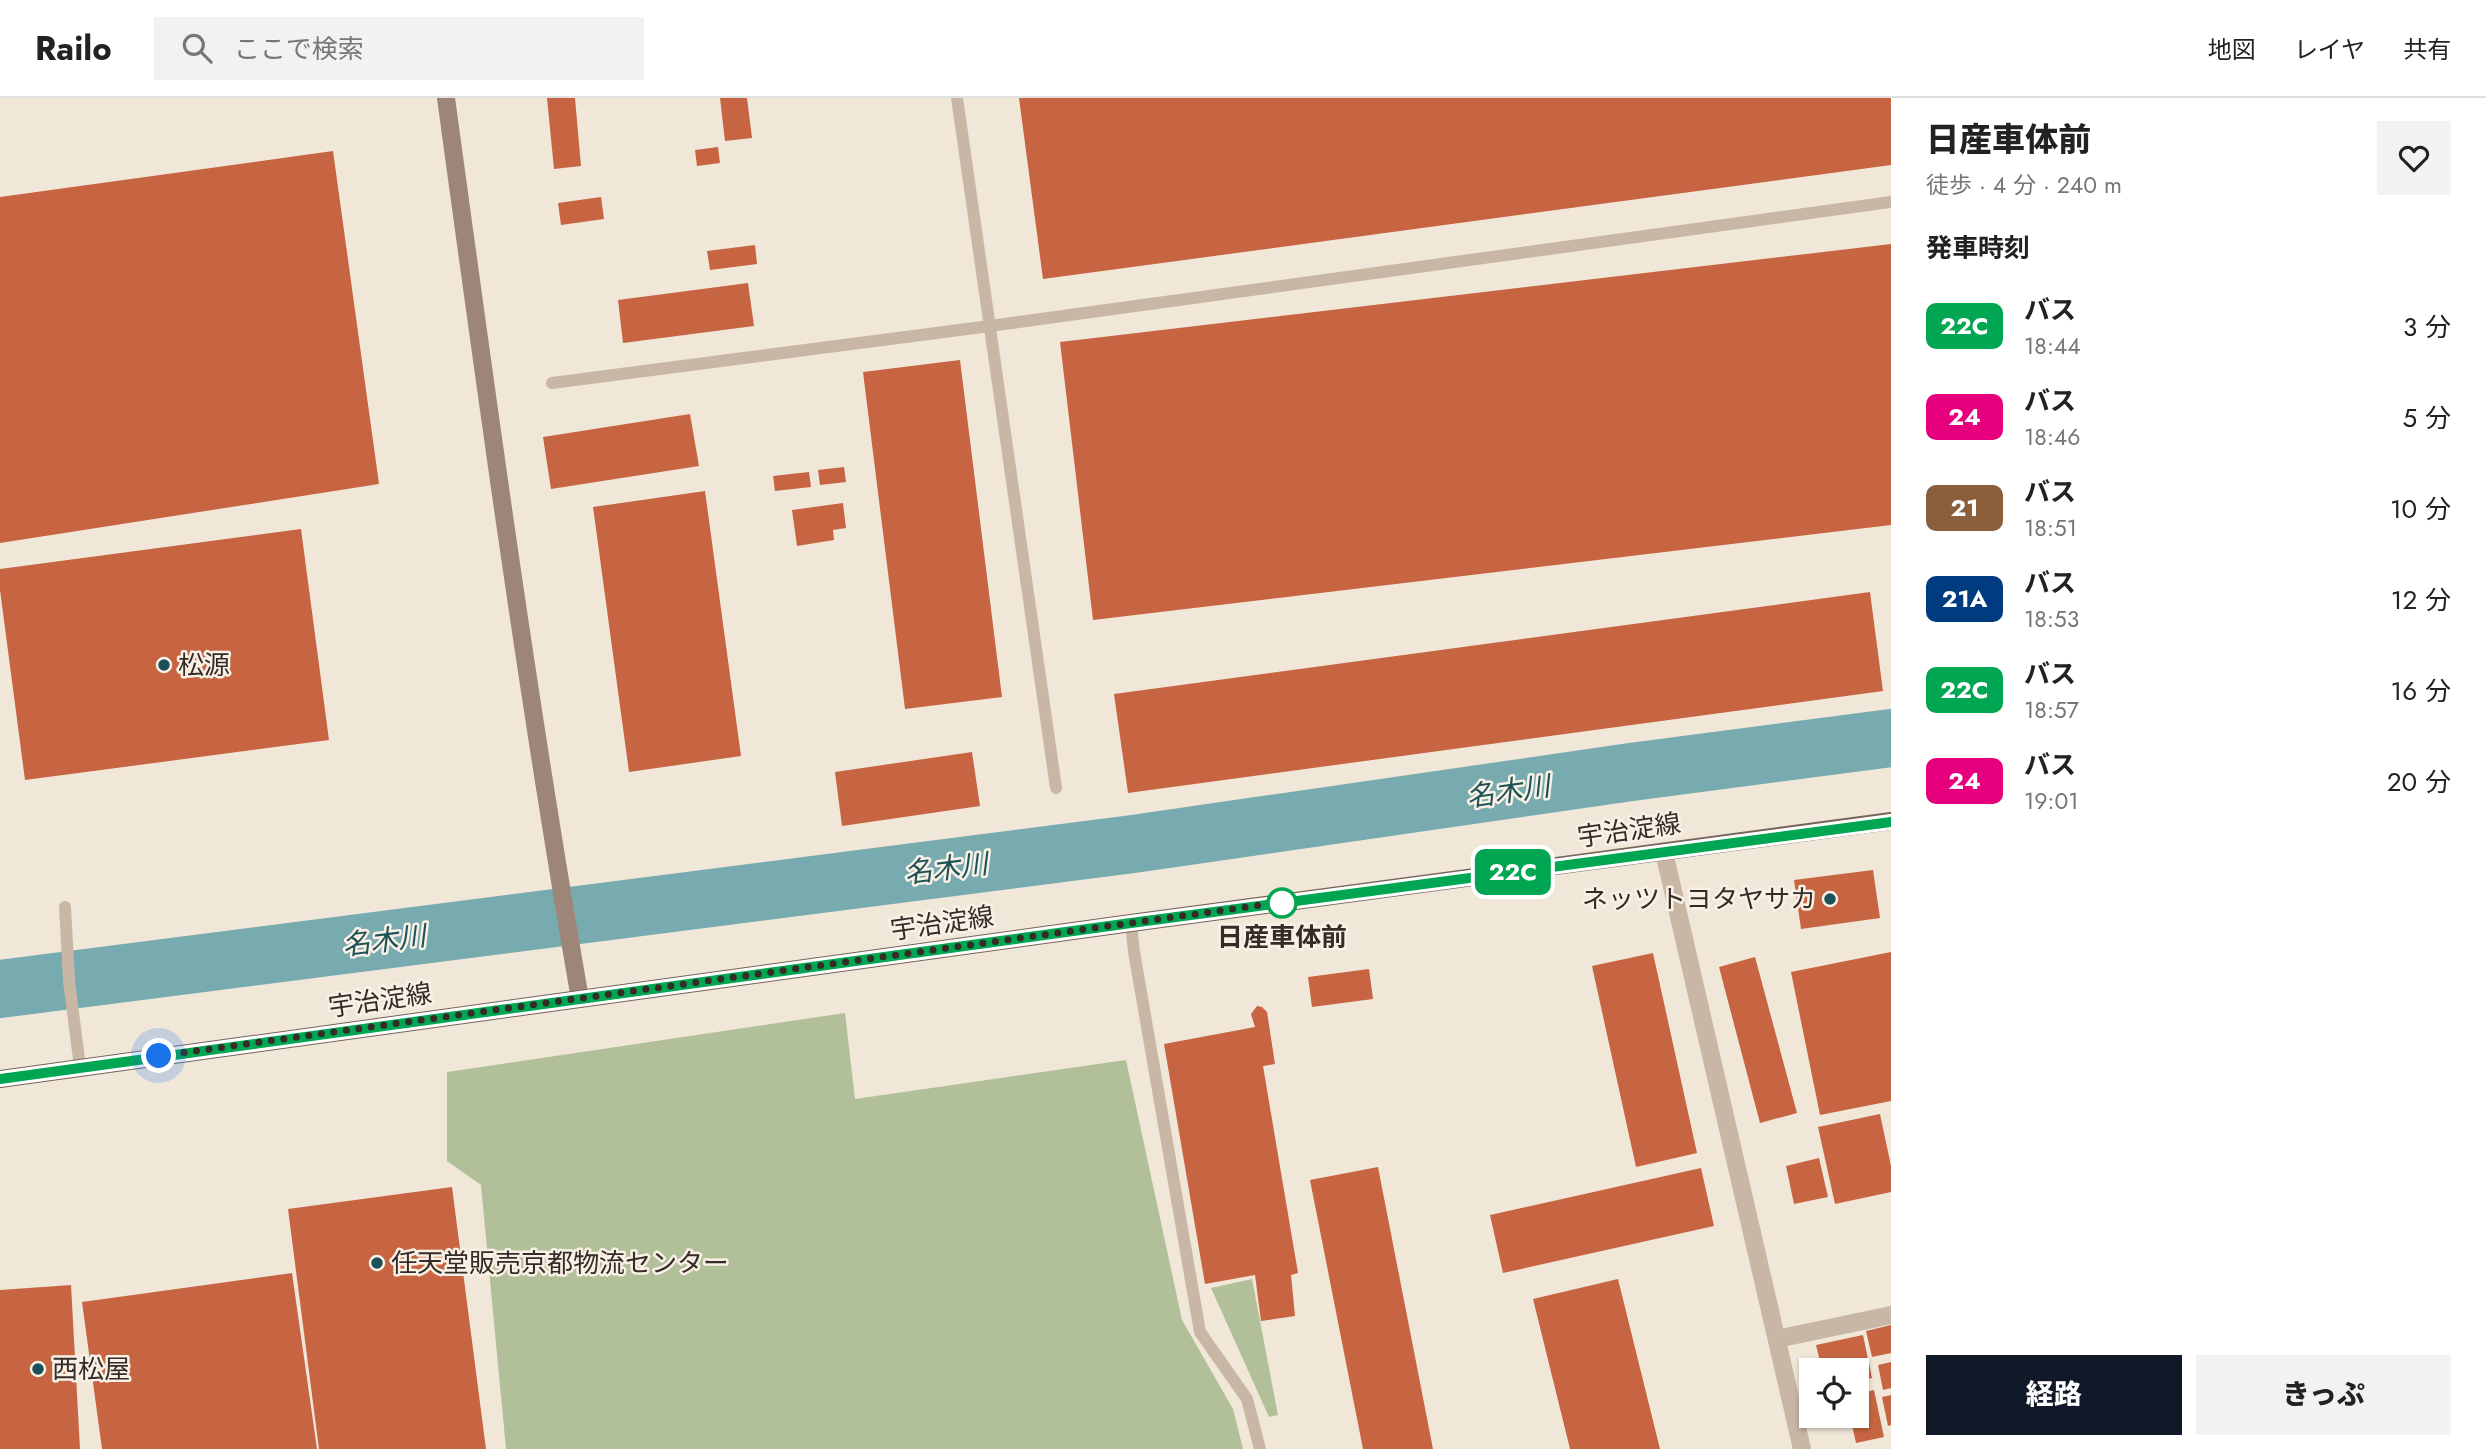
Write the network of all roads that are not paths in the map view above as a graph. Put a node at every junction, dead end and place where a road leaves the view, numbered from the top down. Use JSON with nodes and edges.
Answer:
{"nodes":[{"id":1,"x":446,"y":98,"type":"edge"},
{"id":2,"x":957,"y":98,"type":"edge"},
{"id":3,"x":1891,"y":202,"type":"edge"},
{"id":4,"x":990,"y":326,"type":"junction"},
{"id":5,"x":552,"y":383,"type":"dead end"},
{"id":6,"x":1056,"y":788,"type":"dead end"},
{"id":7,"x":1891,"y":821,"type":"edge"},
{"id":8,"x":1664,"y":852,"type":"junction"},
{"id":9,"x":65,"y":907,"type":"dead end"},
{"id":10,"x":1131,"y":923,"type":"junction"},
{"id":11,"x":580,"y":999,"type":"junction"},
{"id":12,"x":80,"y":1067,"type":"junction"},
{"id":13,"x":0,"y":1079,"type":"edge"},
{"id":14,"x":1891,"y":1315,"type":"edge"},
{"id":15,"x":1777,"y":1339,"type":"junction"},
{"id":16,"x":1260,"y":1449,"type":"edge"},
{"id":17,"x":1802,"y":1449,"type":"edge"}],
"edges":[{"from":1,"to":11,"type":"street"},
{"from":2,"to":4,"type":"lane"},
{"from":3,"to":4,"type":"lane"},
{"from":4,"to":5,"type":"lane"},
{"from":4,"to":6,"type":"lane"},
{"from":7,"to":8,"type":"main road","name":"宇治淀線"},
{"from":8,"to":10,"type":"main road","name":"宇治淀線"},
{"from":8,"to":15,"type":"street"},
{"from":9,"to":12,"type":"lane"},
{"from":10,"to":11,"type":"main road","name":"宇治淀線"},
{"from":10,"to":16,"type":"lane"},
{"from":11,"to":12,"type":"main road","name":"宇治淀線"},
{"from":12,"to":13,"type":"main road","name":"宇治淀線"},
{"from":14,"to":15,"type":"street"},
{"from":15,"to":17,"type":"street"}]}
